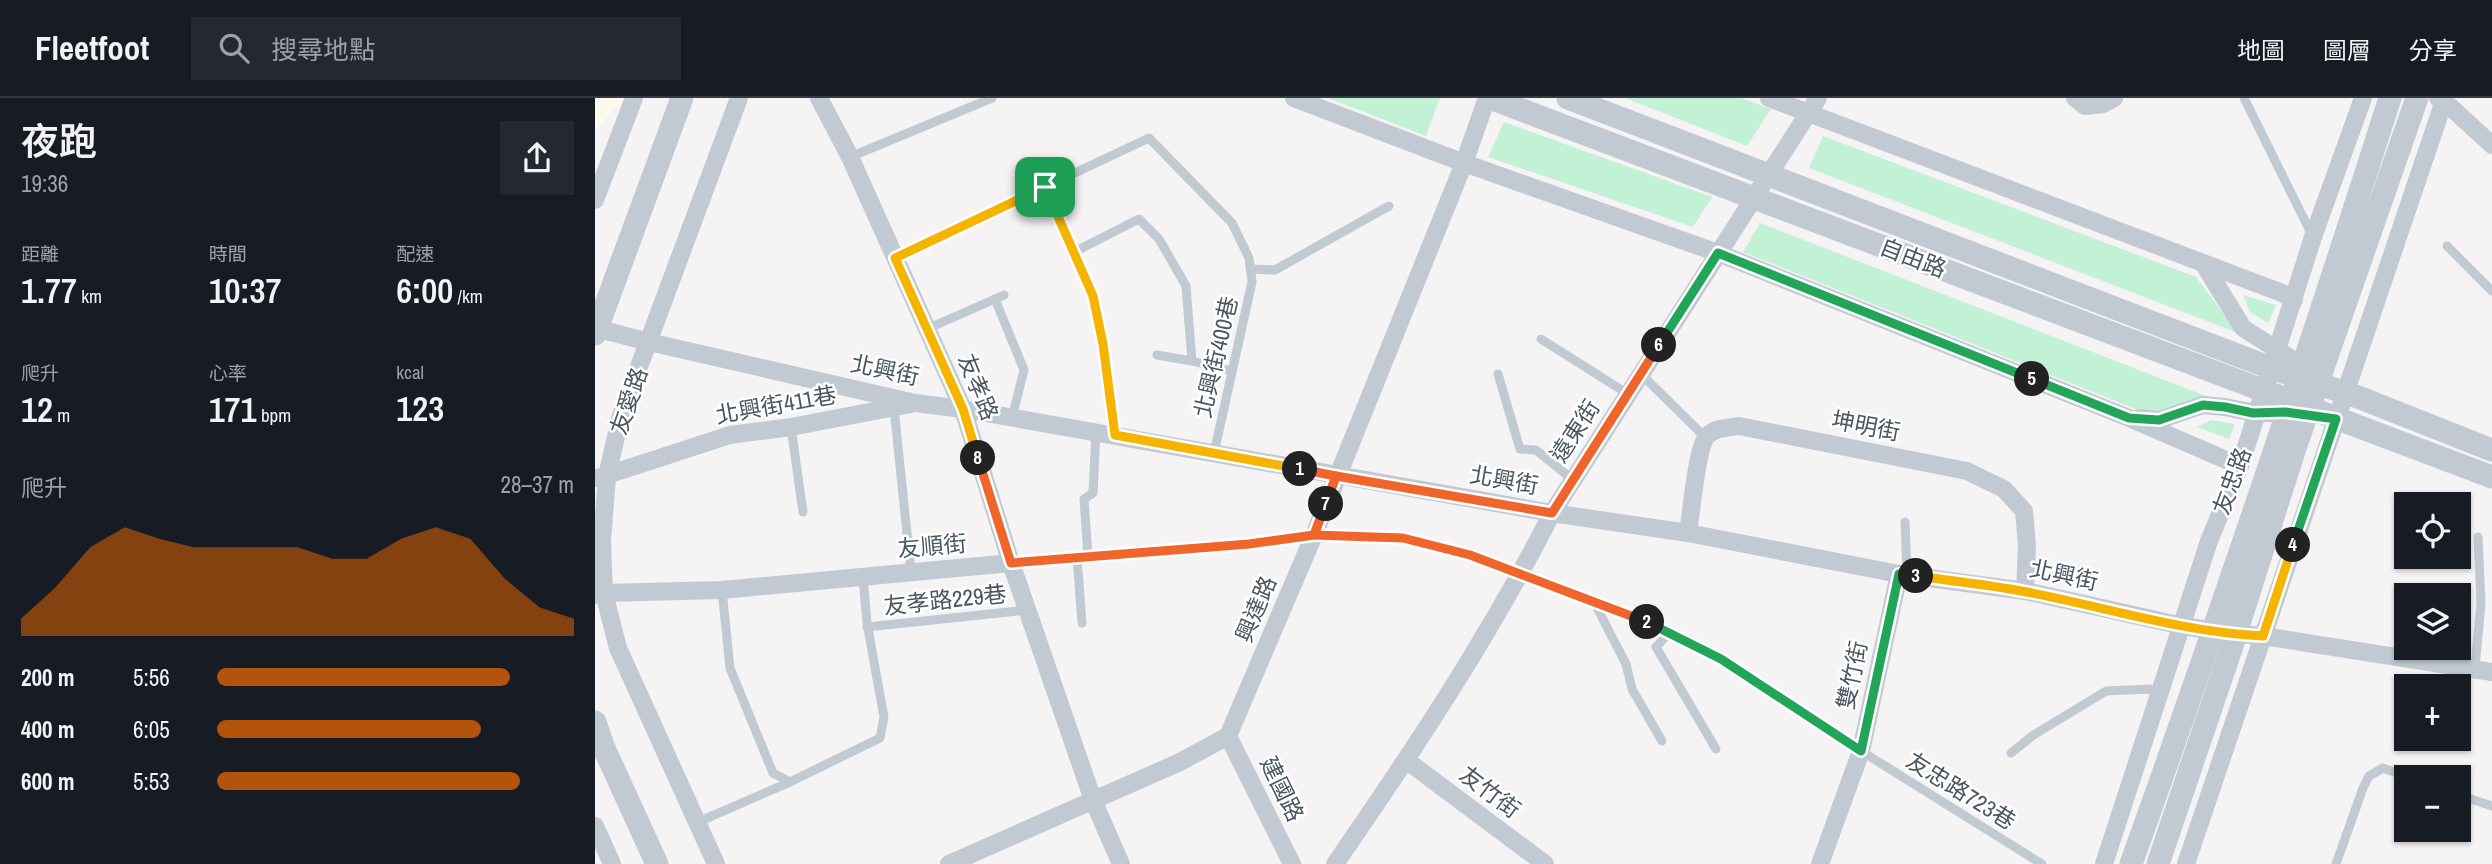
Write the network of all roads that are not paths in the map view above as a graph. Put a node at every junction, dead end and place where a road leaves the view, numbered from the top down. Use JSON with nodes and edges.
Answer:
{"nodes":[{"id":1,"x":633,"y":98,"type":"edge"},
{"id":2,"x":683,"y":98,"type":"edge"},
{"id":3,"x":739,"y":98,"type":"edge"},
{"id":4,"x":819,"y":98,"type":"edge"},
{"id":5,"x":992,"y":98,"type":"edge"},
{"id":6,"x":1294,"y":98,"type":"edge"},
{"id":7,"x":1488,"y":98,"type":"edge"},
{"id":8,"x":1568,"y":98,"type":"edge"},
{"id":9,"x":1769,"y":98,"type":"edge"},
{"id":10,"x":2114,"y":98,"type":"edge"},
{"id":11,"x":2243,"y":98,"type":"edge"},
{"id":12,"x":2363,"y":98,"type":"edge"},
{"id":13,"x":2390,"y":98,"type":"edge"},
{"id":14,"x":2417,"y":98,"type":"edge"},
{"id":15,"x":2443,"y":99,"type":"edge"},
{"id":16,"x":2080,"y":102,"type":"edge"},
{"id":17,"x":1813,"y":105,"type":"edge"},
{"id":18,"x":2492,"y":145,"type":"edge"},
{"id":19,"x":850,"y":157,"type":"junction"},
{"id":20,"x":1464,"y":163,"type":"junction"},
{"id":21,"x":1768,"y":174,"type":"junction"},
{"id":22,"x":1045,"y":187,"type":"junction"},
{"id":23,"x":1755,"y":198,"type":"junction"},
{"id":24,"x":595,"y":200,"type":"edge"},
{"id":25,"x":1389,"y":206,"type":"dead end"},
{"id":26,"x":2313,"y":237,"type":"junction"},
{"id":27,"x":2447,"y":246,"type":"dead end"},
{"id":28,"x":1074,"y":252,"type":"junction"},
{"id":29,"x":1718,"y":253,"type":"junction"},
{"id":30,"x":895,"y":258,"type":"junction"},
{"id":31,"x":2203,"y":263,"type":"junction"},
{"id":32,"x":1251,"y":269,"type":"junction"},
{"id":33,"x":2492,"y":291,"type":"edge"},
{"id":34,"x":2294,"y":300,"type":"junction"},
{"id":35,"x":927,"y":329,"type":"junction"},
{"id":36,"x":596,"y":330,"type":"edge"},
{"id":37,"x":1541,"y":339,"type":"dead end"},
{"id":38,"x":649,"y":342,"type":"junction"},
{"id":39,"x":1157,"y":355,"type":"dead end"},
{"id":40,"x":2275,"y":359,"type":"junction"},
{"id":41,"x":1192,"y":361,"type":"junction"},
{"id":42,"x":1233,"y":371,"type":"junction"},
{"id":43,"x":1498,"y":374,"type":"dead end"},
{"id":44,"x":1641,"y":374,"type":"junction"},
{"id":45,"x":2310,"y":376,"type":"junction"},
{"id":46,"x":2263,"y":391,"type":"junction"},
{"id":47,"x":2345,"y":392,"type":"junction"},
{"id":48,"x":1628,"y":394,"type":"junction"},
{"id":49,"x":915,"y":403,"type":"junction"},
{"id":50,"x":894,"y":408,"type":"junction"},
{"id":51,"x":963,"y":409,"type":"junction"},
{"id":52,"x":2298,"y":409,"type":"junction"},
{"id":53,"x":2255,"y":414,"type":"junction"},
{"id":54,"x":1012,"y":418,"type":"junction"},
{"id":55,"x":2129,"y":418,"type":"junction"},
{"id":56,"x":2336,"y":419,"type":"junction"},
{"id":57,"x":791,"y":427,"type":"junction"},
{"id":58,"x":1096,"y":432,"type":"junction"},
{"id":59,"x":1115,"y":435,"type":"junction"},
{"id":60,"x":1705,"y":437,"type":"junction"},
{"id":61,"x":2492,"y":450,"type":"edge"},
{"id":62,"x":1214,"y":453,"type":"junction"},
{"id":63,"x":2240,"y":466,"type":"junction"},
{"id":64,"x":1336,"y":476,"type":"junction"},
{"id":65,"x":601,"y":477,"type":"edge"},
{"id":66,"x":2492,"y":477,"type":"edge"},
{"id":67,"x":1573,"y":480,"type":"junction"},
{"id":68,"x":803,"y":512,"type":"dead end"},
{"id":69,"x":1552,"y":513,"type":"junction"},
{"id":70,"x":1905,"y":522,"type":"dead end"},
{"id":71,"x":1688,"y":533,"type":"junction"},
{"id":72,"x":1314,"y":535,"type":"junction"},
{"id":73,"x":2478,"y":537,"type":"dead end"},
{"id":74,"x":1088,"y":557,"type":"junction"},
{"id":75,"x":1077,"y":558,"type":"junction"},
{"id":76,"x":1011,"y":563,"type":"junction"},
{"id":77,"x":911,"y":572,"type":"junction"},
{"id":78,"x":1522,"y":573,"type":"junction"},
{"id":79,"x":1903,"y":575,"type":"junction"},
{"id":80,"x":863,"y":577,"type":"junction"},
{"id":81,"x":722,"y":590,"type":"junction"},
{"id":82,"x":2025,"y":591,"type":"junction"},
{"id":83,"x":599,"y":594,"type":"edge"},
{"id":84,"x":1593,"y":600,"type":"junction"},
{"id":85,"x":1027,"y":610,"type":"junction"},
{"id":86,"x":1083,"y":623,"type":"dead end"},
{"id":87,"x":2183,"y":626,"type":"junction"},
{"id":88,"x":867,"y":627,"type":"junction"},
{"id":89,"x":1669,"y":633,"type":"junction"},
{"id":90,"x":2226,"y":633,"type":"junction"},
{"id":91,"x":2263,"y":636,"type":"junction"},
{"id":92,"x":2484,"y":670,"type":"edge"},
{"id":93,"x":2161,"y":694,"type":"junction"},
{"id":94,"x":595,"y":722,"type":"edge"},
{"id":95,"x":1228,"y":736,"type":"junction"},
{"id":96,"x":1662,"y":741,"type":"dead end"},
{"id":97,"x":1716,"y":749,"type":"dead end"},
{"id":98,"x":1861,"y":751,"type":"junction"},
{"id":99,"x":2011,"y":753,"type":"dead end"},
{"id":100,"x":1406,"y":760,"type":"junction"},
{"id":101,"x":2394,"y":772,"type":"edge"},
{"id":102,"x":790,"y":782,"type":"junction"},
{"id":103,"x":2471,"y":799,"type":"edge"},
{"id":104,"x":1093,"y":800,"type":"junction"},
{"id":105,"x":2492,"y":806,"type":"edge"},
{"id":106,"x":698,"y":822,"type":"junction"},
{"id":107,"x":595,"y":826,"type":"edge"},
{"id":108,"x":612,"y":864,"type":"edge"},
{"id":109,"x":657,"y":864,"type":"edge"},
{"id":110,"x":716,"y":864,"type":"edge"},
{"id":111,"x":949,"y":864,"type":"edge"},
{"id":112,"x":1121,"y":864,"type":"edge"},
{"id":113,"x":1292,"y":864,"type":"edge"},
{"id":114,"x":1335,"y":864,"type":"edge"},
{"id":115,"x":1545,"y":864,"type":"edge"},
{"id":116,"x":1820,"y":864,"type":"edge"},
{"id":117,"x":2042,"y":864,"type":"edge"},
{"id":118,"x":2104,"y":864,"type":"edge"},
{"id":119,"x":2131,"y":864,"type":"edge"},
{"id":120,"x":2158,"y":864,"type":"edge"},
{"id":121,"x":2186,"y":864,"type":"edge"},
{"id":122,"x":2336,"y":864,"type":"edge"}],
"edges":[{"from":1,"to":24,"type":"street"},
{"from":2,"to":36,"type":"street"},
{"from":3,"to":38,"type":"street","name":"友愛路"},
{"from":4,"to":19,"type":"street","name":"友孝路"},
{"from":5,"to":19,"type":"lane"},
{"from":6,"to":20,"type":"street","name":"自由路"},
{"from":7,"to":20,"type":"street","name":"興達路"},
{"from":7,"to":23,"type":"street","name":"自由路"},
{"from":8,"to":21,"type":"street","name":"自由路"},
{"from":9,"to":17,"type":"street"},
{"from":10,"to":16,"type":"street"},
{"from":11,"to":26,"type":"lane"},
{"from":12,"to":26,"type":"street","name":"友忠路"},
{"from":13,"to":45,"type":"street"},
{"from":14,"to":45,"type":"street"},
{"from":15,"to":18,"type":"street"},
{"from":15,"to":47,"type":"street"},
{"from":17,"to":21,"type":"street","name":"遠東街"},
{"from":17,"to":31,"type":"street"},
{"from":19,"to":30,"type":"street","name":"友孝路"},
{"from":20,"to":29,"type":"street","name":"自由路"},
{"from":20,"to":64,"type":"street","name":"興達路"},
{"from":21,"to":23,"type":"street","name":"遠東街"},
{"from":21,"to":40,"type":"street","name":"自由路"},
{"from":22,"to":28,"type":"lane"},
{"from":22,"to":30,"type":"lane"},
{"from":22,"to":32,"type":"lane","name":"北興街400巷"},
{"from":23,"to":29,"type":"street","name":"遠東街"},
{"from":23,"to":46,"type":"street","name":"自由路"},
{"from":25,"to":32,"type":"lane","name":"北興街400巷"},
{"from":26,"to":34,"type":"street","name":"友忠路"},
{"from":27,"to":33,"type":"lane"},
{"from":28,"to":41,"type":"lane"},
{"from":28,"to":59,"type":"lane"},
{"from":29,"to":44,"type":"street","name":"遠東街"},
{"from":29,"to":55,"type":"street","name":"自由路"},
{"from":30,"to":35,"type":"street","name":"友孝路"},
{"from":31,"to":34,"type":"street"},
{"from":31,"to":40,"type":"street","name":"自由路"},
{"from":32,"to":42,"type":"lane","name":"北興街400巷"},
{"from":34,"to":40,"type":"street","name":"友忠路"},
{"from":35,"to":51,"type":"street","name":"友孝路"},
{"from":35,"to":54,"type":"lane"},
{"from":36,"to":38,"type":"street","name":"北興街"},
{"from":37,"to":48,"type":"lane"},
{"from":38,"to":49,"type":"street","name":"北興街"},
{"from":38,"to":65,"type":"street","name":"友愛路"},
{"from":39,"to":41,"type":"lane"},
{"from":40,"to":45,"type":"street","name":"自由路"},
{"from":40,"to":46,"type":"street","name":"友忠路"},
{"from":41,"to":42,"type":"lane"},
{"from":42,"to":62,"type":"lane","name":"北興街400巷"},
{"from":43,"to":67,"type":"lane"},
{"from":44,"to":48,"type":"street","name":"遠東街"},
{"from":44,"to":60,"type":"lane"},
{"from":45,"to":47,"type":"street","name":"自由路"},
{"from":45,"to":52,"type":"street"},
{"from":46,"to":52,"type":"street","name":"自由路"},
{"from":46,"to":53,"type":"street","name":"友忠路"},
{"from":47,"to":56,"type":"street"},
{"from":47,"to":61,"type":"street","name":"自由路"},
{"from":48,"to":67,"type":"street","name":"遠東街"},
{"from":49,"to":50,"type":"street","name":"北興街411巷"},
{"from":49,"to":51,"type":"street","name":"北興街"},
{"from":50,"to":57,"type":"street","name":"北興街411巷"},
{"from":50,"to":77,"type":"lane"},
{"from":51,"to":54,"type":"street","name":"北興街"},
{"from":51,"to":76,"type":"street","name":"友孝路"},
{"from":52,"to":53,"type":"street","name":"自由路"},
{"from":52,"to":56,"type":"street","name":"自由路"},
{"from":52,"to":90,"type":"street"},
{"from":53,"to":55,"type":"street","name":"自由路"},
{"from":53,"to":63,"type":"street","name":"友忠路"},
{"from":54,"to":58,"type":"street","name":"北興街"},
{"from":55,"to":63,"type":"street","name":"自由路"},
{"from":56,"to":66,"type":"street","name":"自由路"},
{"from":56,"to":91,"type":"street"},
{"from":57,"to":65,"type":"street","name":"北興街411巷"},
{"from":57,"to":68,"type":"lane"},
{"from":58,"to":59,"type":"street","name":"北興街"},
{"from":58,"to":74,"type":"lane"},
{"from":59,"to":62,"type":"street","name":"北興街"},
{"from":60,"to":71,"type":"street"},
{"from":60,"to":82,"type":"street","name":"坤明街"},
{"from":62,"to":64,"type":"street","name":"北興街"},
{"from":63,"to":87,"type":"street","name":"友忠路"},
{"from":64,"to":69,"type":"street","name":"北興街"},
{"from":64,"to":72,"type":"street","name":"興達路"},
{"from":65,"to":83,"type":"street","name":"友愛路"},
{"from":67,"to":69,"type":"street","name":"遠東街"},
{"from":69,"to":71,"type":"street","name":"北興街"},
{"from":69,"to":78,"type":"street","name":"遠東街"},
{"from":70,"to":79,"type":"lane"},
{"from":71,"to":79,"type":"street","name":"北興街"},
{"from":72,"to":74,"type":"lane","name":"友順街"},
{"from":72,"to":78,"type":"lane","name":"友順街"},
{"from":72,"to":95,"type":"street","name":"興達路"},
{"from":73,"to":92,"type":"lane"},
{"from":74,"to":75,"type":"lane","name":"友順街"},
{"from":75,"to":76,"type":"lane","name":"友順街"},
{"from":75,"to":86,"type":"lane"},
{"from":76,"to":77,"type":"street","name":"友順街"},
{"from":76,"to":85,"type":"street","name":"友孝路"},
{"from":77,"to":80,"type":"street","name":"友順街"},
{"from":78,"to":84,"type":"lane","name":"友順街"},
{"from":78,"to":100,"type":"street","name":"遠東街"},
{"from":79,"to":82,"type":"street","name":"北興街"},
{"from":79,"to":98,"type":"street","name":"雙竹街"},
{"from":80,"to":81,"type":"street","name":"友順街"},
{"from":80,"to":88,"type":"lane"},
{"from":81,"to":83,"type":"street","name":"友順街"},
{"from":81,"to":102,"type":"lane"},
{"from":82,"to":87,"type":"street","name":"北興街"},
{"from":83,"to":106,"type":"street","name":"友愛路"},
{"from":84,"to":89,"type":"lane","name":"友忠路723巷"},
{"from":84,"to":96,"type":"lane"},
{"from":85,"to":88,"type":"lane","name":"友孝路229巷"},
{"from":85,"to":104,"type":"street","name":"友孝路"},
{"from":87,"to":90,"type":"street","name":"北興街"},
{"from":87,"to":93,"type":"street","name":"友忠路"},
{"from":88,"to":102,"type":"lane"},
{"from":89,"to":97,"type":"lane"},
{"from":89,"to":98,"type":"lane","name":"友忠路723巷"},
{"from":90,"to":91,"type":"street","name":"北興街"},
{"from":90,"to":119,"type":"street"},
{"from":90,"to":120,"type":"street"},
{"from":91,"to":92,"type":"street","name":"北興街"},
{"from":91,"to":121,"type":"street"},
{"from":93,"to":99,"type":"lane"},
{"from":93,"to":118,"type":"street","name":"友忠路"},
{"from":94,"to":109,"type":"street"},
{"from":95,"to":104,"type":"street"},
{"from":95,"to":113,"type":"street","name":"建國路"},
{"from":98,"to":116,"type":"street","name":"雙竹街"},
{"from":98,"to":117,"type":"lane","name":"友忠路723巷"},
{"from":100,"to":114,"type":"street","name":"遠東街"},
{"from":100,"to":115,"type":"street","name":"友竹街"},
{"from":101,"to":122,"type":"lane"},
{"from":102,"to":106,"type":"lane"},
{"from":103,"to":105,"type":"lane"},
{"from":104,"to":111,"type":"street"},
{"from":104,"to":112,"type":"street","name":"友孝路"},
{"from":106,"to":110,"type":"street","name":"友愛路"},
{"from":107,"to":108,"type":"street"}]}
